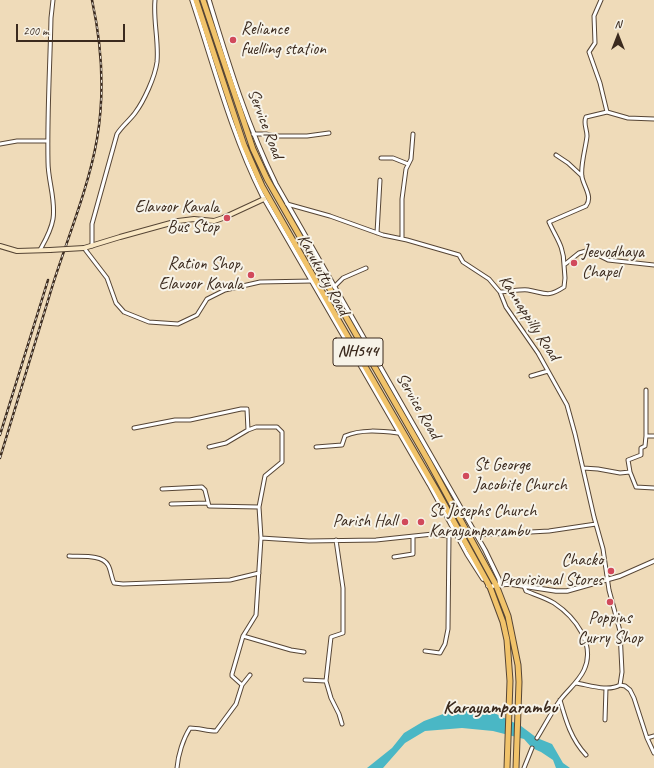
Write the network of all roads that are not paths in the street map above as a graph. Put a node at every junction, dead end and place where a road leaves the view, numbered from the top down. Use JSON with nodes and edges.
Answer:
{"nodes":[{"id":1,"x":53,"y":0,"type":"edge"},
{"id":2,"x":155,"y":0,"type":"edge"},
{"id":3,"x":192,"y":0,"type":"edge"},
{"id":4,"x":196,"y":0,"type":"edge"},
{"id":5,"x":203,"y":0,"type":"edge"},
{"id":6,"x":209,"y":0,"type":"edge"},
{"id":7,"x":600,"y":0,"type":"edge"},
{"id":8,"x":607,"y":112,"type":"junction"},
{"id":9,"x":654,"y":119,"type":"edge"},
{"id":10,"x":329,"y":133,"type":"dead end"},
{"id":11,"x":254,"y":134,"type":"junction"},
{"id":12,"x":413,"y":134,"type":"dead end"},
{"id":13,"x":48,"y":141,"type":"junction"},
{"id":14,"x":0,"y":144,"type":"edge"},
{"id":15,"x":556,"y":155,"type":"dead end"},
{"id":16,"x":381,"y":158,"type":"dead end"},
{"id":17,"x":408,"y":164,"type":"junction"},
{"id":18,"x":582,"y":176,"type":"junction"},
{"id":19,"x":380,"y":180,"type":"dead end"},
{"id":20,"x":267,"y":199,"type":"junction"},
{"id":21,"x":280,"y":203,"type":"junction"},
{"id":22,"x":287,"y":204,"type":"junction"},
{"id":23,"x":377,"y":233,"type":"junction"},
{"id":24,"x":402,"y":238,"type":"junction"},
{"id":25,"x":0,"y":246,"type":"edge"},
{"id":26,"x":92,"y":246,"type":"junction"},
{"id":27,"x":84,"y":248,"type":"junction"},
{"id":28,"x":40,"y":250,"type":"junction"},
{"id":29,"x":564,"y":265,"type":"junction"},
{"id":30,"x":654,"y":265,"type":"edge"},
{"id":31,"x":366,"y":268,"type":"dead end"},
{"id":32,"x":312,"y":281,"type":"junction"},
{"id":33,"x":334,"y":287,"type":"junction"},
{"id":34,"x":500,"y":292,"type":"junction"},
{"id":35,"x":548,"y":371,"type":"junction"},
{"id":36,"x":531,"y":376,"type":"dead end"},
{"id":37,"x":646,"y":390,"type":"dead end"},
{"id":38,"x":134,"y":428,"type":"dead end"},
{"id":39,"x":248,"y":430,"type":"junction"},
{"id":40,"x":398,"y":433,"type":"junction"},
{"id":41,"x":646,"y":436,"type":"junction"},
{"id":42,"x":654,"y":436,"type":"edge"},
{"id":43,"x":209,"y":447,"type":"dead end"},
{"id":44,"x":316,"y":447,"type":"dead end"},
{"id":45,"x":583,"y":468,"type":"junction"},
{"id":46,"x":630,"y":472,"type":"junction"},
{"id":47,"x":654,"y":488,"type":"edge"},
{"id":48,"x":162,"y":489,"type":"dead end"},
{"id":49,"x":208,"y":503,"type":"junction"},
{"id":50,"x":172,"y":504,"type":"dead end"},
{"id":51,"x":259,"y":507,"type":"junction"},
{"id":52,"x":596,"y":524,"type":"junction"},
{"id":53,"x":455,"y":533,"type":"junction"},
{"id":54,"x":476,"y":535,"type":"junction"},
{"id":55,"x":448,"y":536,"type":"junction"},
{"id":56,"x":413,"y":537,"type":"junction"},
{"id":57,"x":261,"y":538,"type":"junction"},
{"id":58,"x":336,"y":540,"type":"junction"},
{"id":59,"x":69,"y":556,"type":"dead end"},
{"id":60,"x":394,"y":557,"type":"dead end"},
{"id":61,"x":654,"y":561,"type":"edge"},
{"id":62,"x":259,"y":573,"type":"junction"},
{"id":63,"x":607,"y":579,"type":"junction"},
{"id":64,"x":498,"y":585,"type":"junction"},
{"id":65,"x":524,"y":586,"type":"junction"},
{"id":66,"x":490,"y":587,"type":"junction"},
{"id":67,"x":242,"y":636,"type":"junction"},
{"id":68,"x":425,"y":651,"type":"dead end"},
{"id":69,"x":304,"y":652,"type":"dead end"},
{"id":70,"x":250,"y":675,"type":"dead end"},
{"id":71,"x":305,"y":680,"type":"dead end"},
{"id":72,"x":326,"y":681,"type":"junction"},
{"id":73,"x":576,"y":683,"type":"junction"},
{"id":74,"x":620,"y":684,"type":"junction"},
{"id":75,"x":242,"y":685,"type":"junction"},
{"id":76,"x":606,"y":688,"type":"junction"},
{"id":77,"x":560,"y":700,"type":"junction"},
{"id":78,"x":605,"y":720,"type":"dead end"},
{"id":79,"x":342,"y":724,"type":"dead end"},
{"id":80,"x":654,"y":736,"type":"edge"},
{"id":81,"x":537,"y":738,"type":"dead end"},
{"id":82,"x":647,"y":738,"type":"junction"},
{"id":83,"x":532,"y":748,"type":"dead end"},
{"id":84,"x":654,"y":753,"type":"edge"},
{"id":85,"x":586,"y":755,"type":"dead end"},
{"id":86,"x":177,"y":768,"type":"edge"},
{"id":87,"x":507,"y":768,"type":"edge"},
{"id":88,"x":516,"y":768,"type":"edge"},
{"id":89,"x":524,"y":768,"type":"edge"}],
"edges":[{"from":1,"to":13,"type":"street"},
{"from":2,"to":26,"type":"street"},
{"from":3,"to":20,"type":"street","name":"Karukutty Road"},
{"from":4,"to":20,"type":"highway","number":"NH544"},
{"from":5,"to":21,"type":"highway","number":"NH544"},
{"from":6,"to":11,"type":"street","name":"Service Road"},
{"from":7,"to":8,"type":"street"},
{"from":8,"to":9,"type":"street"},
{"from":8,"to":18,"type":"street"},
{"from":10,"to":11,"type":"street"},
{"from":11,"to":22,"type":"street","name":"Service Road"},
{"from":12,"to":17,"type":"street"},
{"from":13,"to":14,"type":"street"},
{"from":13,"to":28,"type":"street"},
{"from":15,"to":18,"type":"street"},
{"from":16,"to":17,"type":"street"},
{"from":17,"to":24,"type":"street"},
{"from":18,"to":29,"type":"street"},
{"from":19,"to":23,"type":"street"},
{"from":20,"to":26,"type":"main road"},
{"from":20,"to":32,"type":"street","name":"Karukutty Road"},
{"from":20,"to":66,"type":"highway","number":"NH544"},
{"from":21,"to":22,"type":"highway"},
{"from":21,"to":64,"type":"highway","number":"NH544"},
{"from":22,"to":23,"type":"street","name":"Kannappilly Road"},
{"from":22,"to":33,"type":"street","name":"Service Road"},
{"from":23,"to":24,"type":"street","name":"Kannappilly Road"},
{"from":24,"to":34,"type":"street","name":"Kannappilly Road"},
{"from":25,"to":28,"type":"main road"},
{"from":26,"to":27,"type":"main road"},
{"from":27,"to":28,"type":"main road","bridge":true},
{"from":27,"to":32,"type":"street"},
{"from":29,"to":30,"type":"street"},
{"from":29,"to":34,"type":"street"},
{"from":31,"to":33,"type":"street"},
{"from":32,"to":40,"type":"street","name":"Karukutty Road"},
{"from":33,"to":54,"type":"street","name":"Service Road"},
{"from":34,"to":35,"type":"street","name":"Kannappilly Road"},
{"from":35,"to":36,"type":"street"},
{"from":35,"to":45,"type":"street","name":"Kannappilly Road"},
{"from":37,"to":41,"type":"street"},
{"from":38,"to":39,"type":"street"},
{"from":39,"to":43,"type":"street"},
{"from":39,"to":51,"type":"street"},
{"from":40,"to":44,"type":"street"},
{"from":40,"to":53,"type":"street","name":"Karukutty Road"},
{"from":41,"to":42,"type":"street"},
{"from":41,"to":46,"type":"street"},
{"from":45,"to":46,"type":"street"},
{"from":45,"to":52,"type":"street","name":"Kannappilly Road"},
{"from":46,"to":47,"type":"street"},
{"from":48,"to":49,"type":"street"},
{"from":49,"to":50,"type":"street"},
{"from":49,"to":51,"type":"street"},
{"from":51,"to":57,"type":"street"},
{"from":52,"to":54,"type":"street"},
{"from":52,"to":63,"type":"street","name":"Kannappilly Road"},
{"from":53,"to":55,"type":"street"},
{"from":53,"to":66,"type":"street","name":"Karukutty Road"},
{"from":54,"to":64,"type":"street","name":"Service Road"},
{"from":55,"to":56,"type":"street"},
{"from":55,"to":68,"type":"street"},
{"from":56,"to":58,"type":"street"},
{"from":56,"to":60,"type":"street"},
{"from":57,"to":58,"type":"street"},
{"from":57,"to":62,"type":"street"},
{"from":58,"to":72,"type":"street"},
{"from":59,"to":62,"type":"street"},
{"from":61,"to":63,"type":"street"},
{"from":62,"to":67,"type":"street"},
{"from":63,"to":65,"type":"street"},
{"from":63,"to":74,"type":"street","name":"Kannappilly Road"},
{"from":64,"to":65,"type":"street"},
{"from":64,"to":66,"type":"street"},
{"from":64,"to":88,"type":"highway","number":"NH544"},
{"from":65,"to":73,"type":"street"},
{"from":66,"to":87,"type":"highway","number":"NH544"},
{"from":67,"to":69,"type":"street"},
{"from":67,"to":75,"type":"street"},
{"from":70,"to":75,"type":"street"},
{"from":71,"to":72,"type":"street"},
{"from":72,"to":79,"type":"street"},
{"from":73,"to":76,"type":"street"},
{"from":73,"to":77,"type":"street"},
{"from":74,"to":76,"type":"street"},
{"from":74,"to":82,"type":"street"},
{"from":75,"to":86,"type":"street"},
{"from":76,"to":78,"type":"street"},
{"from":77,"to":81,"type":"street"},
{"from":77,"to":85,"type":"street"},
{"from":80,"to":82,"type":"street"},
{"from":82,"to":84,"type":"street"},
{"from":83,"to":89,"type":"street"}]}
